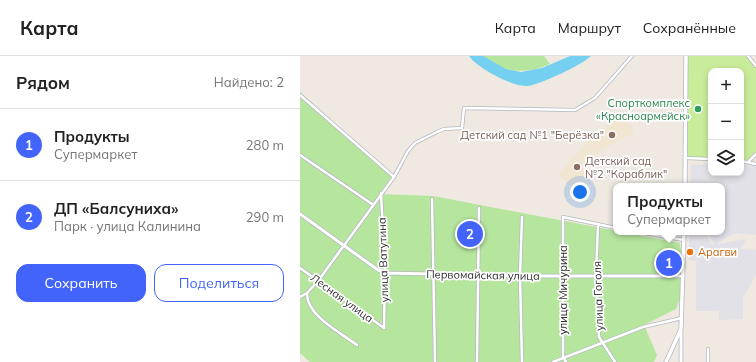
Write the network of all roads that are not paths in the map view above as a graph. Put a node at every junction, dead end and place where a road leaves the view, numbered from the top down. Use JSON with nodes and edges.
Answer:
{"nodes":[{"id":1,"x":632,"y":56,"type":"edge"},
{"id":2,"x":686,"y":56,"type":"edge"},
{"id":3,"x":748,"y":56,"type":"edge"},
{"id":4,"x":756,"y":66,"type":"edge"},
{"id":5,"x":300,"y":95,"type":"edge"},
{"id":6,"x":756,"y":154,"type":"edge"},
{"id":7,"x":300,"y":155,"type":"edge"},
{"id":8,"x":685,"y":158,"type":"junction"},
{"id":9,"x":708,"y":159,"type":"edge"},
{"id":10,"x":744,"y":161,"type":"edge"},
{"id":11,"x":748,"y":162,"type":"junction"},
{"id":12,"x":756,"y":164,"type":"edge"},
{"id":13,"x":394,"y":177,"type":"junction"},
{"id":14,"x":685,"y":183,"type":"edge"},
{"id":15,"x":381,"y":192,"type":"junction"},
{"id":16,"x":432,"y":199,"type":"dead end"},
{"id":17,"x":372,"y":204,"type":"junction"},
{"id":18,"x":479,"y":208,"type":"dead end"},
{"id":19,"x":300,"y":214,"type":"edge"},
{"id":20,"x":522,"y":217,"type":"dead end"},
{"id":21,"x":598,"y":224,"type":"junction"},
{"id":22,"x":613,"y":227,"type":"edge"},
{"id":23,"x":655,"y":235,"type":"edge"},
{"id":24,"x":684,"y":235,"type":"edge"},
{"id":25,"x":684,"y":240,"type":"junction"},
{"id":26,"x":344,"y":245,"type":"junction"},
{"id":27,"x":300,"y":268,"type":"edge"},
{"id":28,"x":385,"y":273,"type":"junction"},
{"id":29,"x":434,"y":274,"type":"junction"},
{"id":30,"x":478,"y":275,"type":"junction"},
{"id":31,"x":596,"y":275,"type":"junction"},
{"id":32,"x":520,"y":276,"type":"junction"},
{"id":33,"x":563,"y":276,"type":"junction"},
{"id":34,"x":684,"y":276,"type":"junction"},
{"id":35,"x":318,"y":281,"type":"junction"},
{"id":36,"x":307,"y":293,"type":"junction"},
{"id":37,"x":300,"y":297,"type":"edge"},
{"id":38,"x":682,"y":318,"type":"junction"},
{"id":39,"x":384,"y":328,"type":"joint"},
{"id":40,"x":681,"y":329,"type":"junction"},
{"id":41,"x":602,"y":343,"type":"junction"},
{"id":42,"x":358,"y":344,"type":"dead end"},
{"id":43,"x":672,"y":349,"type":"junction"},
{"id":44,"x":708,"y":349,"type":"dead end"},
{"id":45,"x":680,"y":350,"type":"junction"},
{"id":46,"x":563,"y":357,"type":"junction"},
{"id":47,"x":435,"y":362,"type":"edge"},
{"id":48,"x":477,"y":362,"type":"edge"},
{"id":49,"x":522,"y":362,"type":"edge"},
{"id":50,"x":553,"y":362,"type":"edge"},
{"id":51,"x":566,"y":362,"type":"edge"},
{"id":52,"x":615,"y":362,"type":"edge"},
{"id":53,"x":666,"y":362,"type":"edge"},
{"id":54,"x":680,"y":362,"type":"edge"},
{"id":55,"x":708,"y":362,"type":"edge"}],
"edges":[{"from":1,"to":13,"type":"street"},
{"from":2,"to":8,"type":"main road"},
{"from":3,"to":4,"type":"street"},
{"from":5,"to":13,"type":"street"},
{"from":6,"to":11,"type":"street"},
{"from":7,"to":17,"type":"street"},
{"from":8,"to":9,"type":"street"},
{"from":8,"to":14,"type":"main road"},
{"from":10,"to":11,"type":"street"},
{"from":11,"to":12,"type":"street"},
{"from":13,"to":15,"type":"street"},
{"from":15,"to":17,"type":"street"},
{"from":15,"to":28,"type":"street","name":"улица Ватутина"},
{"from":16,"to":29,"type":"street"},
{"from":17,"to":26,"type":"street"},
{"from":18,"to":30,"type":"street"},
{"from":19,"to":26,"type":"street"},
{"from":20,"to":32,"type":"street"},
{"from":21,"to":22,"type":"street"},
{"from":21,"to":31,"type":"street","name":"улица Гоголя"},
{"from":21,"to":33,"type":"street","name":"улица Мичурина"},
{"from":23,"to":25,"type":"street"},
{"from":24,"to":25,"type":"main road"},
{"from":25,"to":34,"type":"main road"},
{"from":26,"to":28,"type":"street"},
{"from":26,"to":35,"type":"street"},
{"from":27,"to":35,"type":"street","name":"Лесная улица"},
{"from":28,"to":29,"type":"street","name":"Первомайская улица"},
{"from":28,"to":39,"type":"street","name":"улица Ватутина"},
{"from":29,"to":30,"type":"street","name":"Первомайская улица"},
{"from":29,"to":47,"type":"street"},
{"from":30,"to":32,"type":"street","name":"Первомайская улица"},
{"from":30,"to":48,"type":"street"},
{"from":31,"to":33,"type":"street","name":"Первомайская улица"},
{"from":31,"to":34,"type":"street","name":"Первомайская улица"},
{"from":31,"to":41,"type":"street","name":"улица Гоголя"},
{"from":32,"to":33,"type":"street","name":"Первомайская улица"},
{"from":32,"to":49,"type":"street"},
{"from":33,"to":46,"type":"street","name":"улица Мичурина"},
{"from":34,"to":38,"type":"main road"},
{"from":35,"to":36,"type":"street"},
{"from":35,"to":39,"type":"street","name":"Лесная улица"},
{"from":36,"to":37,"type":"street"},
{"from":36,"to":42,"type":"street"},
{"from":38,"to":40,"type":"main road"},
{"from":38,"to":41,"type":"street"},
{"from":40,"to":43,"type":"main road"},
{"from":40,"to":45,"type":"street"},
{"from":41,"to":46,"type":"street"},
{"from":41,"to":52,"type":"street","name":"улица Гоголя"},
{"from":43,"to":45,"type":"street"},
{"from":43,"to":53,"type":"main road"},
{"from":44,"to":55,"type":"street"},
{"from":45,"to":54,"type":"street"},
{"from":46,"to":50,"type":"street"},
{"from":46,"to":51,"type":"street"}]}
